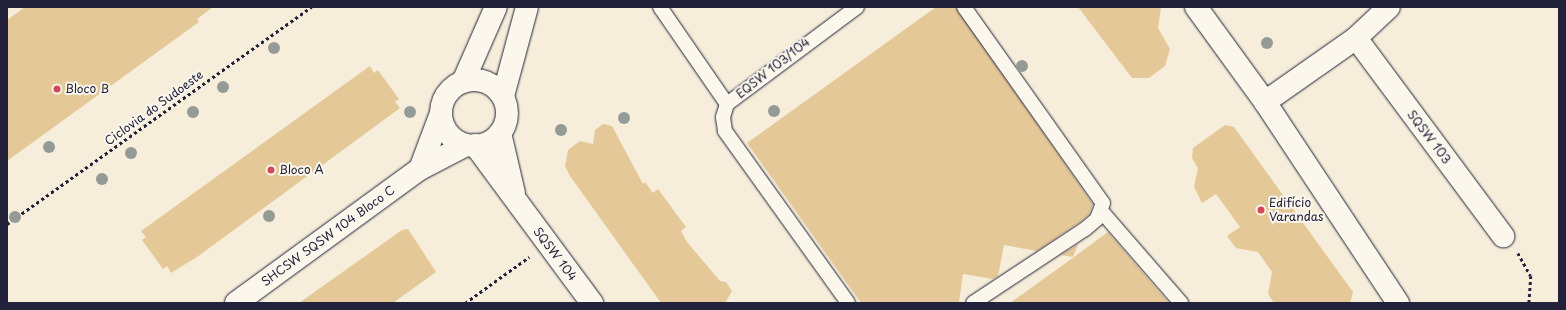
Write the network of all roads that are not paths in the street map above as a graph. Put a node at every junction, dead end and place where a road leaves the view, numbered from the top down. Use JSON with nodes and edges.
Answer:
{"nodes":[{"id":1,"x":496,"y":7,"type":"edge"},
{"id":2,"x":527,"y":7,"type":"edge"},
{"id":3,"x":660,"y":7,"type":"edge"},
{"id":4,"x":856,"y":7,"type":"edge"},
{"id":5,"x":964,"y":7,"type":"edge"},
{"id":6,"x":1196,"y":7,"type":"edge"},
{"id":7,"x":1389,"y":7,"type":"edge"},
{"id":8,"x":1356,"y":38,"type":"junction"},
{"id":9,"x":463,"y":82,"type":"junction"},
{"id":10,"x":503,"y":96,"type":"junction"},
{"id":11,"x":1265,"y":102,"type":"junction"},
{"id":12,"x":727,"y":104,"type":"junction"},
{"id":13,"x":441,"y":113,"type":"junction"},
{"id":14,"x":500,"y":132,"type":"junction"},
{"id":15,"x":470,"y":145,"type":"junction"},
{"id":16,"x":420,"y":169,"type":"junction"},
{"id":17,"x":518,"y":206,"type":"junction"},
{"id":18,"x":1102,"y":212,"type":"junction"},
{"id":19,"x":1502,"y":236,"type":"road end"},
{"id":20,"x":236,"y":303,"type":"edge"},
{"id":21,"x":592,"y":303,"type":"edge"},
{"id":22,"x":848,"y":303,"type":"edge"},
{"id":23,"x":973,"y":303,"type":"edge"},
{"id":24,"x":1181,"y":303,"type":"edge"},
{"id":25,"x":1398,"y":303,"type":"edge"}],
"edges":[{"from":1,"to":9,"type":"street"},
{"from":2,"to":10,"type":"street"},
{"from":3,"to":12,"type":"lane","name":"EQSW 103/104"},
{"from":4,"to":12,"type":"lane","name":"EQSW 103/104"},
{"from":5,"to":18,"type":"lane"},
{"from":6,"to":11,"type":"street"},
{"from":7,"to":8,"type":"street"},
{"from":8,"to":11,"type":"street"},
{"from":8,"to":19,"type":"street","name":"SQSW 103"},
{"from":9,"to":10,"type":"street"},
{"from":9,"to":13,"type":"street"},
{"from":10,"to":14,"type":"street"},
{"from":11,"to":25,"type":"street"},
{"from":12,"to":22,"type":"lane"},
{"from":13,"to":15,"type":"street"},
{"from":13,"to":16,"type":"street"},
{"from":14,"to":15,"type":"street"},
{"from":14,"to":17,"type":"street","name":"SQSW 104"},
{"from":15,"to":16,"type":"street","name":"SHCSW SQSW 104 Bloco C"},
{"from":15,"to":17,"type":"street","name":"SQSW 104"},
{"from":16,"to":20,"type":"street","name":"SHCSW SQSW 104 Bloco C"},
{"from":17,"to":21,"type":"street","name":"SQSW 104"},
{"from":18,"to":23,"type":"lane"},
{"from":18,"to":24,"type":"lane"}]}
